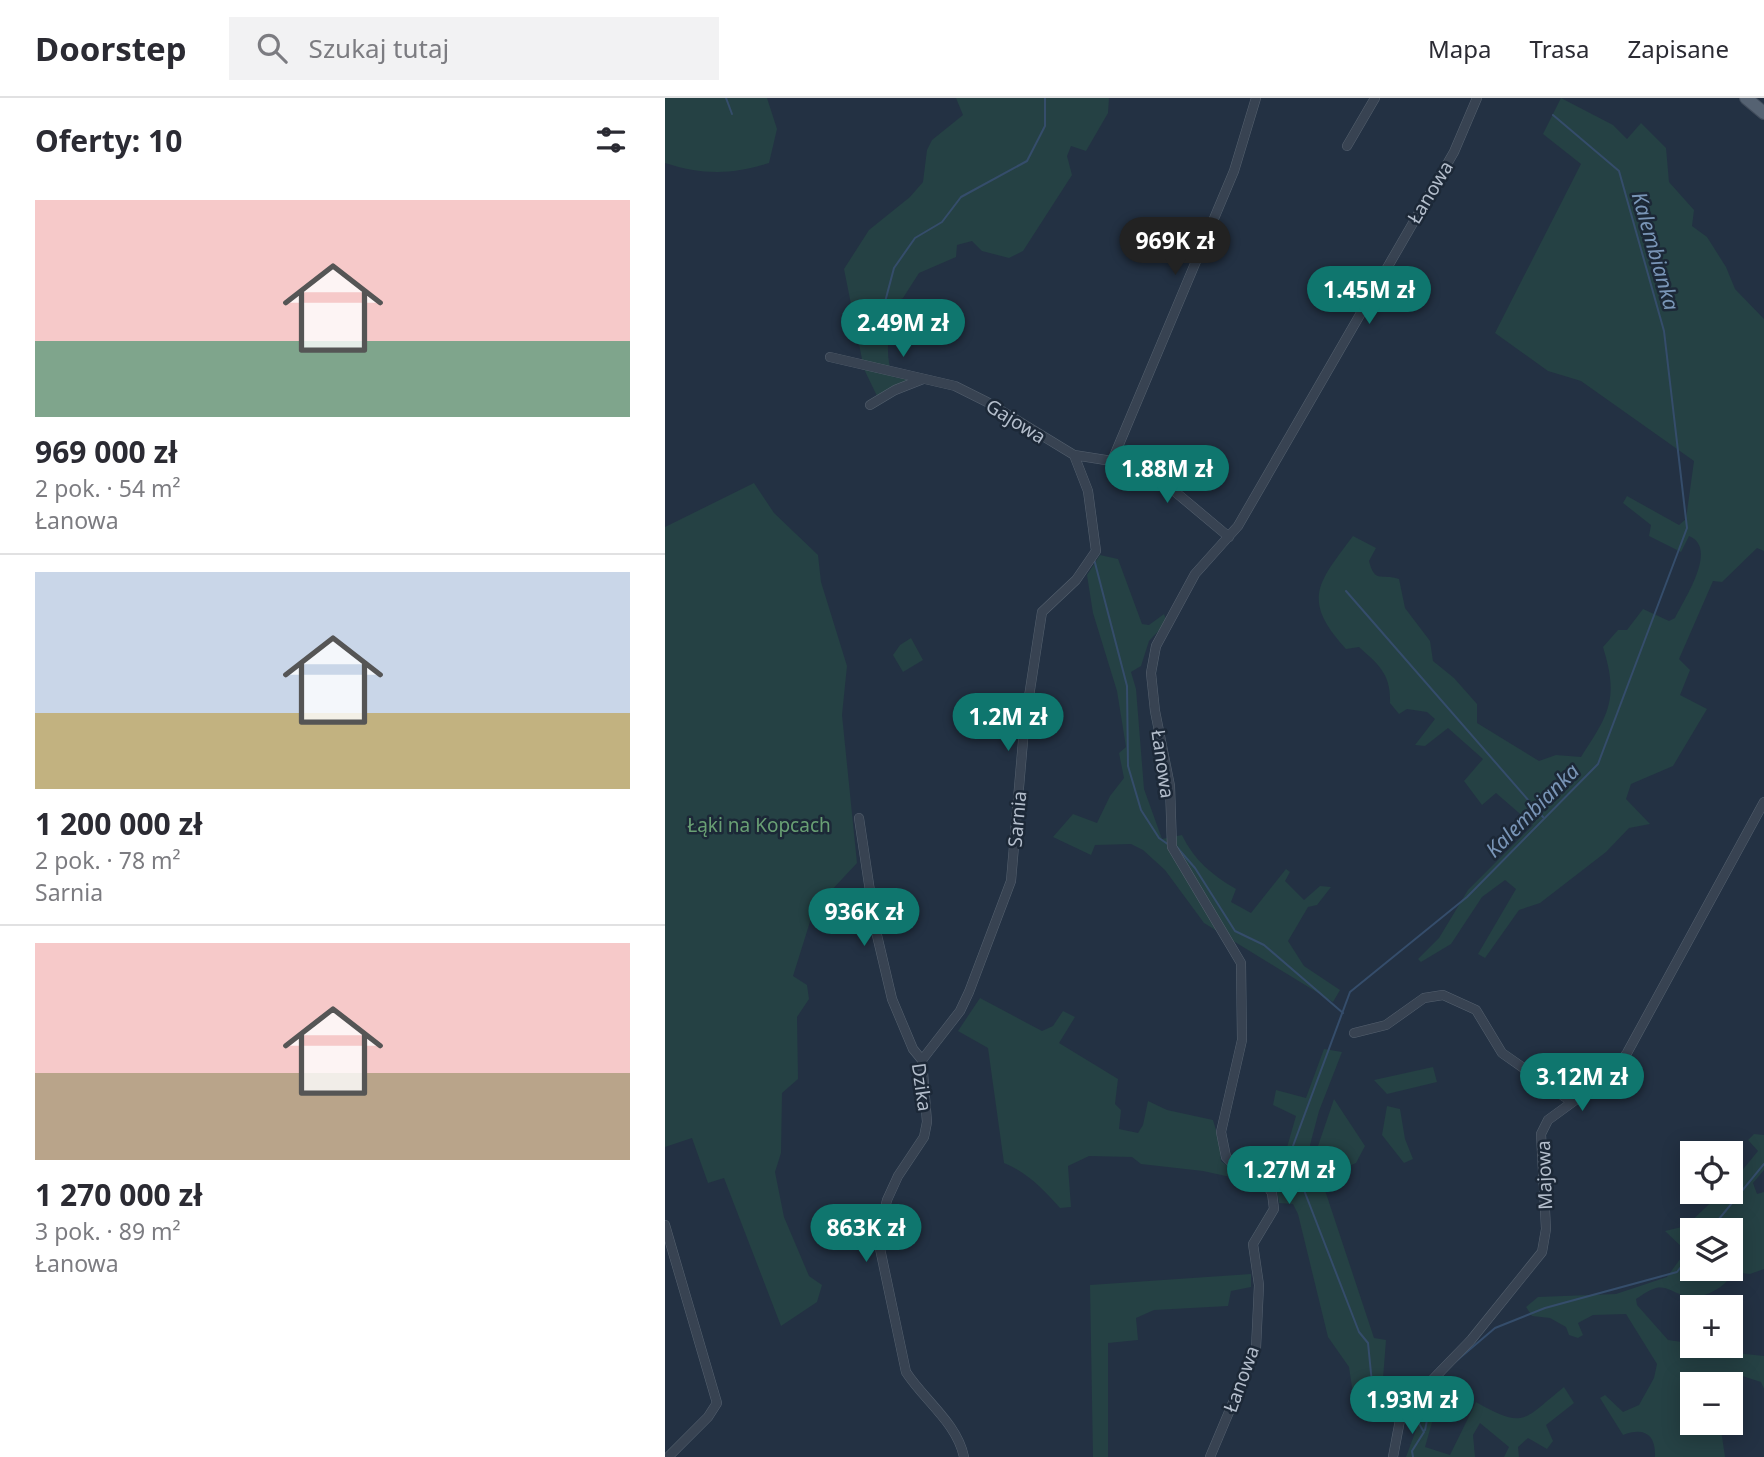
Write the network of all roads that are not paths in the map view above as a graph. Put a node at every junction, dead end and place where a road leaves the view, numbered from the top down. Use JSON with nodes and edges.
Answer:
{"nodes":[{"id":1,"x":1256,"y":98,"type":"edge"},
{"id":2,"x":1375,"y":98,"type":"edge"},
{"id":3,"x":1477,"y":98,"type":"edge"},
{"id":4,"x":1746,"y":98,"type":"edge"},
{"id":5,"x":1764,"y":113,"type":"edge"},
{"id":6,"x":1347,"y":146,"type":"dead end"},
{"id":7,"x":830,"y":357,"type":"dead end"},
{"id":8,"x":923,"y":379,"type":"junction"},
{"id":9,"x":870,"y":405,"type":"dead end"},
{"id":10,"x":1074,"y":455,"type":"junction"},
{"id":11,"x":1112,"y":461,"type":"junction"},
{"id":12,"x":1229,"y":537,"type":"junction"},
{"id":13,"x":1764,"y":802,"type":"edge"},
{"id":14,"x":859,"y":818,"type":"dead end"},
{"id":15,"x":1354,"y":1033,"type":"dead end"},
{"id":16,"x":922,"y":1060,"type":"junction"},
{"id":17,"x":1572,"y":1102,"type":"junction"},
{"id":18,"x":665,"y":1225,"type":"edge"},
{"id":19,"x":667,"y":1457,"type":"edge"},
{"id":20,"x":964,"y":1457,"type":"edge"},
{"id":21,"x":1210,"y":1457,"type":"edge"},
{"id":22,"x":1394,"y":1457,"type":"edge"}],
"edges":[{"from":1,"to":11,"type":"street"},
{"from":2,"to":6,"type":"street"},
{"from":3,"to":12,"type":"street","name":"Łanowa"},
{"from":4,"to":5,"type":"main road"},
{"from":7,"to":8,"type":"street","name":"Gajowa"},
{"from":8,"to":9,"type":"street"},
{"from":8,"to":10,"type":"street","name":"Gajowa"},
{"from":10,"to":11,"type":"street","name":"Gajowa"},
{"from":10,"to":16,"type":"street","name":"Sarnia"},
{"from":11,"to":12,"type":"street","name":"Gajowa"},
{"from":12,"to":21,"type":"street","name":"Łanowa"},
{"from":13,"to":17,"type":"street","name":"Majowa"},
{"from":14,"to":16,"type":"street","name":"Dzika"},
{"from":15,"to":17,"type":"street"},
{"from":16,"to":20,"type":"street","name":"Dzika"},
{"from":17,"to":22,"type":"street","name":"Majowa"},
{"from":18,"to":19,"type":"street"}]}
